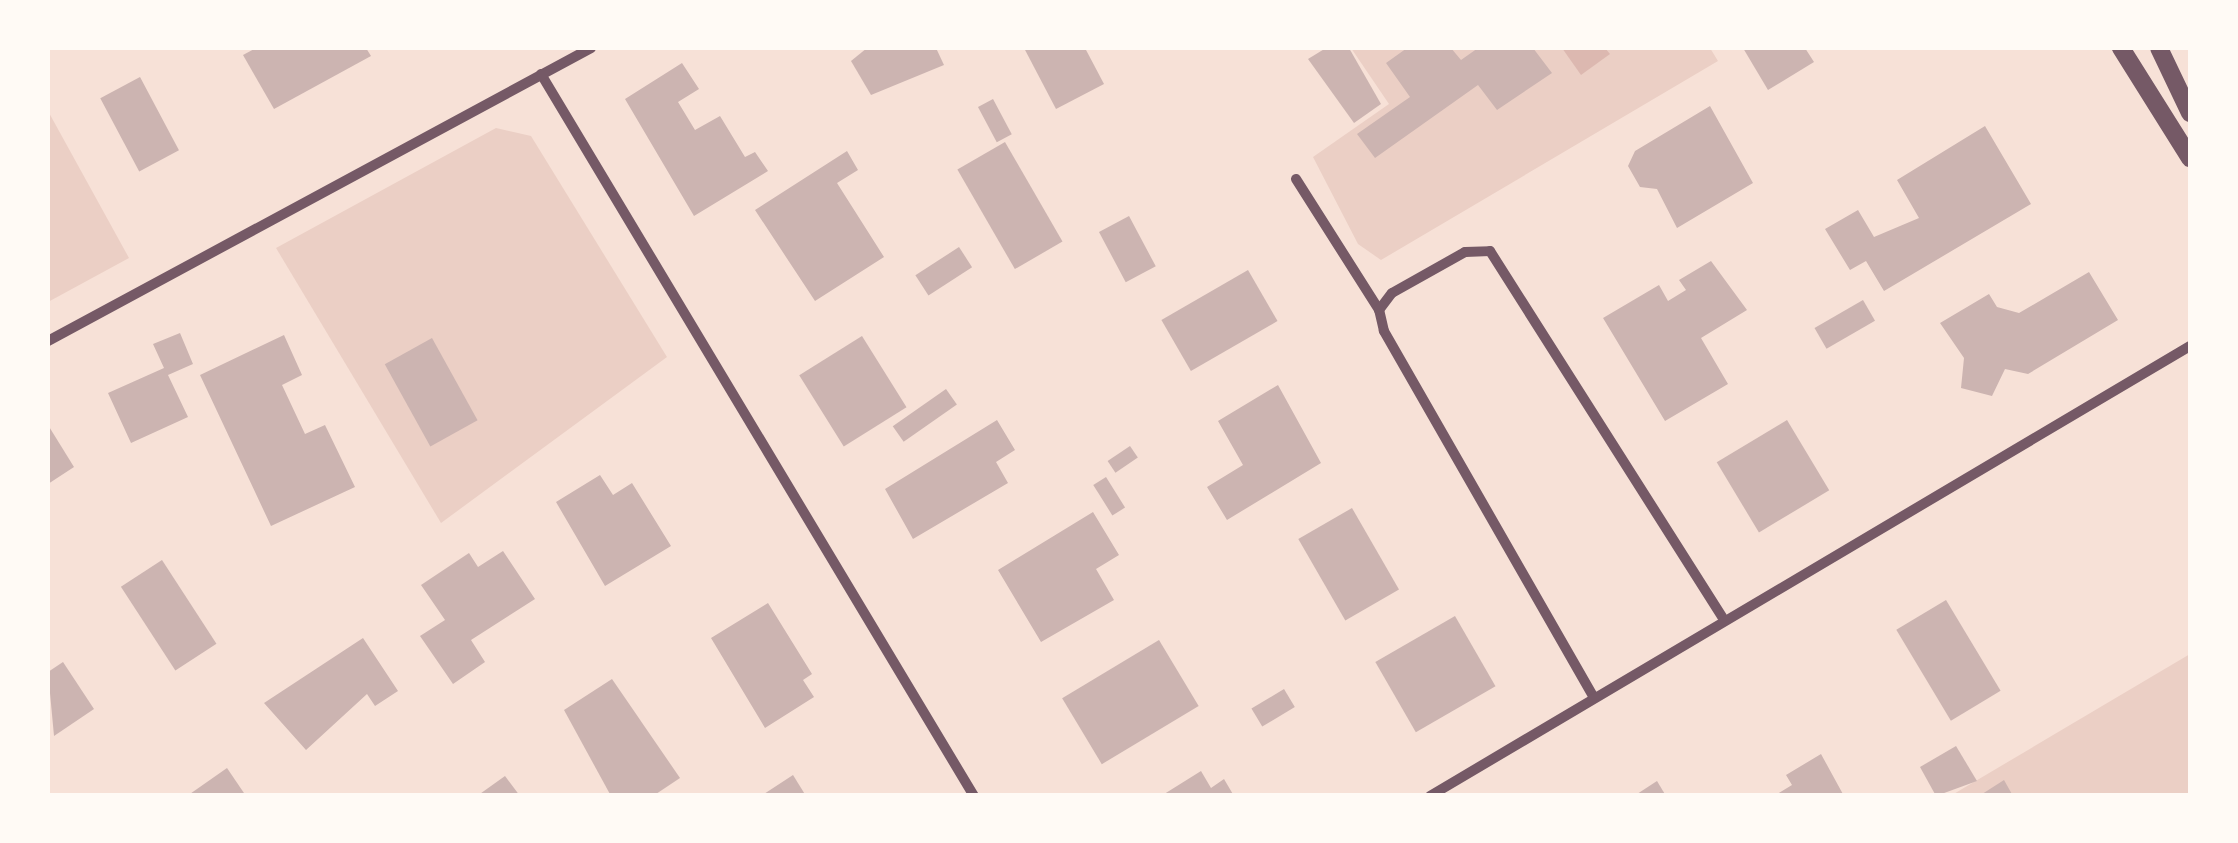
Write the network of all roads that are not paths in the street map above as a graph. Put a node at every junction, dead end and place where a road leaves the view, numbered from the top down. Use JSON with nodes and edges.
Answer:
{"nodes":[{"id":1,"x":591,"y":48,"type":"edge"},
{"id":2,"x":2121,"y":48,"type":"edge"},
{"id":3,"x":2159,"y":48,"type":"edge"},
{"id":4,"x":541,"y":74,"type":"junction"},
{"id":5,"x":2190,"y":113,"type":"edge"},
{"id":6,"x":2190,"y":158,"type":"edge"},
{"id":7,"x":1296,"y":179,"type":"dead end"},
{"id":8,"x":1379,"y":310,"type":"junction"},
{"id":9,"x":48,"y":341,"type":"edge"},
{"id":10,"x":2190,"y":346,"type":"edge"},
{"id":11,"x":1722,"y":617,"type":"junction"},
{"id":12,"x":1593,"y":696,"type":"junction"},
{"id":13,"x":974,"y":796,"type":"edge"},
{"id":14,"x":1430,"y":796,"type":"edge"}],
"edges":[{"from":1,"to":4,"type":"street"},
{"from":2,"to":6,"type":"street"},
{"from":3,"to":5,"type":"street"},
{"from":4,"to":9,"type":"street"},
{"from":4,"to":13,"type":"street"},
{"from":7,"to":8,"type":"street"},
{"from":8,"to":11,"type":"street"},
{"from":8,"to":12,"type":"street"},
{"from":10,"to":11,"type":"street"},
{"from":11,"to":12,"type":"street"},
{"from":12,"to":14,"type":"street"}]}
